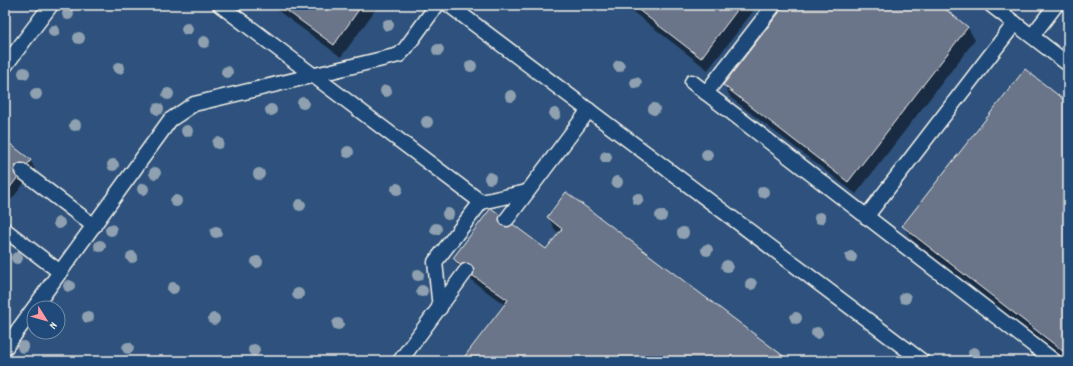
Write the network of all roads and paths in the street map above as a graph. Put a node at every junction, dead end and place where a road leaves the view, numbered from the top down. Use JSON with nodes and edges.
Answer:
{"nodes":[{"id":1,"x":51,"y":5,"type":"edge"},
{"id":2,"x":220,"y":5,"type":"edge"},
{"id":3,"x":437,"y":5,"type":"edge"},
{"id":4,"x":449,"y":5,"type":"edge"},
{"id":5,"x":774,"y":5,"type":"edge"},
{"id":6,"x":991,"y":5,"type":"edge"},
{"id":7,"x":1056,"y":5,"type":"edge"},
{"id":8,"x":1015,"y":24,"type":"junction"},
{"id":9,"x":1032,"y":36,"type":"junction"},
{"id":10,"x":1068,"y":64,"type":"edge"},
{"id":11,"x":5,"y":66,"type":"edge"},
{"id":12,"x":314,"y":76,"type":"junction"},
{"id":13,"x":692,"y":82,"type":"dead end"},
{"id":14,"x":706,"y":93,"type":"junction"},
{"id":15,"x":588,"y":110,"type":"junction"},
{"id":16,"x":22,"y":172,"type":"dead end"},
{"id":17,"x":527,"y":192,"type":"junction"},
{"id":18,"x":481,"y":202,"type":"junction"},
{"id":19,"x":866,"y":217,"type":"junction"},
{"id":20,"x":507,"y":219,"type":"dead end"},
{"id":21,"x":94,"y":226,"type":"junction"},
{"id":22,"x":5,"y":230,"type":"edge"},
{"id":23,"x":466,"y":270,"type":"dead end"},
{"id":24,"x":60,"y":272,"type":"junction"},
{"id":25,"x":440,"y":308,"type":"junction"},
{"id":26,"x":5,"y":348,"type":"edge"},
{"id":27,"x":400,"y":361,"type":"edge"},
{"id":28,"x":922,"y":361,"type":"edge"},
{"id":29,"x":1054,"y":361,"type":"edge"}],
"edges":[{"from":1,"to":11,"type":"lane"},
{"from":2,"to":12,"type":"lane"},
{"from":3,"to":12,"type":"lane"},
{"from":4,"to":15,"type":"lane"},
{"from":5,"to":14,"type":"lane"},
{"from":6,"to":8,"type":"lane"},
{"from":7,"to":9,"type":"lane"},
{"from":8,"to":9,"type":"lane"},
{"from":8,"to":19,"type":"lane"},
{"from":9,"to":10,"type":"lane"},
{"from":12,"to":18,"type":"lane"},
{"from":12,"to":21,"type":"lane"},
{"from":13,"to":14,"type":"lane"},
{"from":14,"to":19,"type":"lane"},
{"from":15,"to":17,"type":"lane"},
{"from":15,"to":28,"type":"lane"},
{"from":16,"to":21,"type":"lane"},
{"from":17,"to":18,"type":"lane"},
{"from":17,"to":20,"type":"lane"},
{"from":18,"to":25,"type":"lane"},
{"from":19,"to":29,"type":"lane"},
{"from":21,"to":24,"type":"lane"},
{"from":22,"to":24,"type":"lane"},
{"from":23,"to":25,"type":"lane"},
{"from":24,"to":26,"type":"lane"},
{"from":25,"to":27,"type":"lane"}]}
